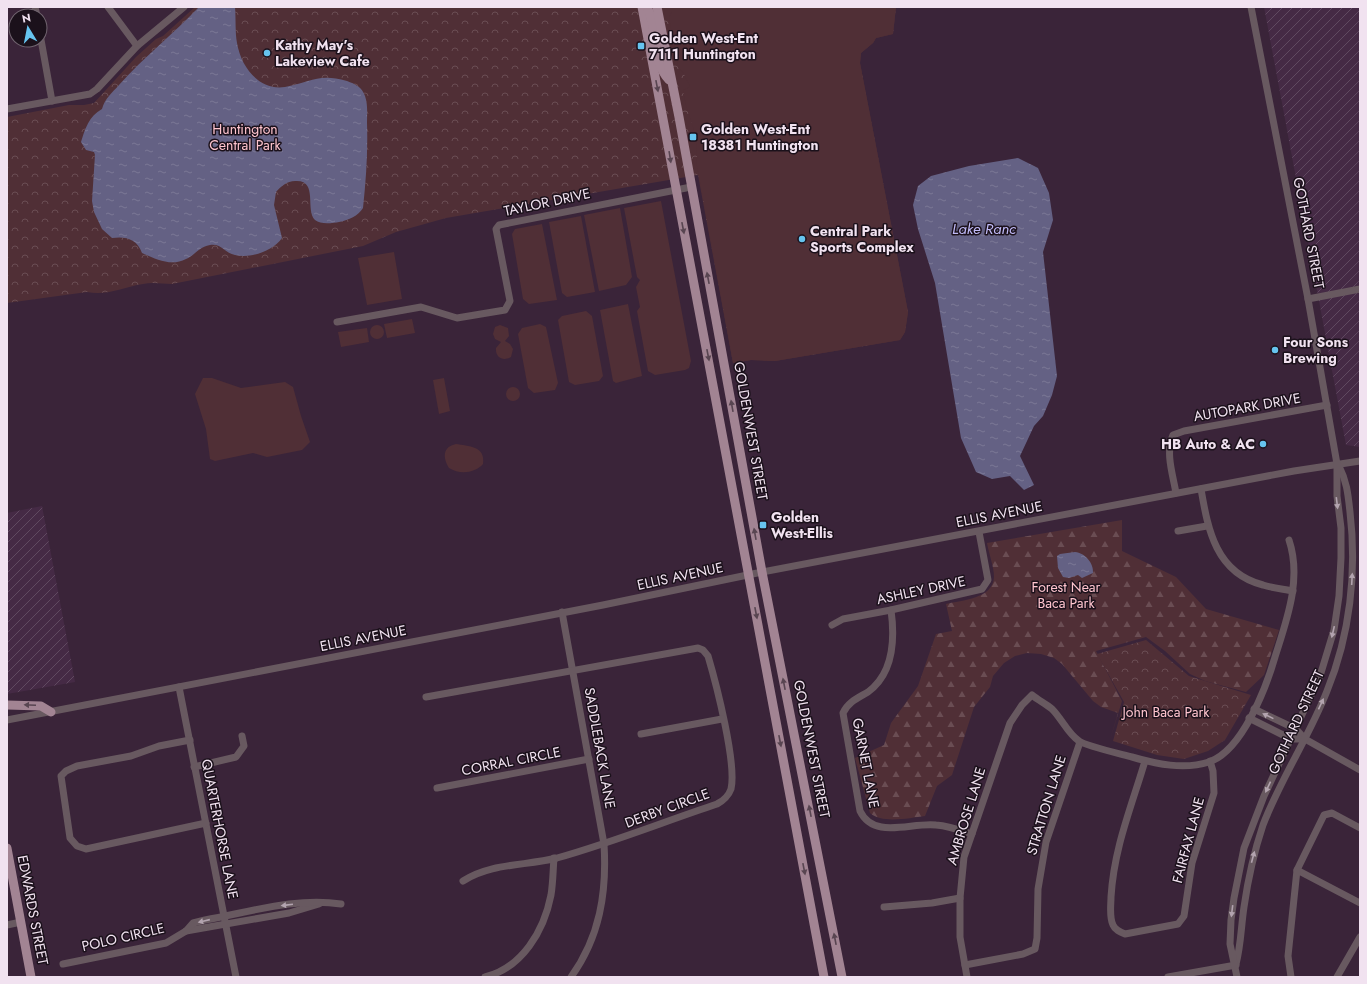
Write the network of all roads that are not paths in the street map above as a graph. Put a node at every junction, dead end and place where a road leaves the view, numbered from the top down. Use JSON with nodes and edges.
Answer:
{"nodes":[{"id":1,"x":108,"y":7,"type":"edge"},
{"id":2,"x":184,"y":7,"type":"edge"},
{"id":3,"x":642,"y":7,"type":"edge"},
{"id":4,"x":647,"y":7,"type":"edge"},
{"id":5,"x":656,"y":7,"type":"edge"},
{"id":6,"x":1251,"y":7,"type":"edge"},
{"id":7,"x":137,"y":46,"type":"junction"},
{"id":8,"x":43,"y":48,"type":"edge"},
{"id":9,"x":672,"y":82,"type":"junction"},
{"id":10,"x":52,"y":101,"type":"junction"},
{"id":11,"x":7,"y":109,"type":"edge"},
{"id":12,"x":691,"y":187,"type":"junction"},
{"id":13,"x":676,"y":190,"type":"junction"},
{"id":14,"x":1360,"y":289,"type":"edge"},
{"id":15,"x":1308,"y":299,"type":"junction"},
{"id":16,"x":337,"y":322,"type":"dead end"},
{"id":17,"x":1327,"y":405,"type":"junction"},
{"id":18,"x":1360,"y":461,"type":"edge"},
{"id":19,"x":1338,"y":464,"type":"junction"},
{"id":20,"x":1201,"y":489,"type":"junction"},
{"id":21,"x":1176,"y":494,"type":"junction"},
{"id":22,"x":1207,"y":526,"type":"junction"},
{"id":23,"x":1178,"y":531,"type":"dead end"},
{"id":24,"x":979,"y":532,"type":"junction"},
{"id":25,"x":1289,"y":540,"type":"dead end"},
{"id":26,"x":762,"y":572,"type":"junction"},
{"id":27,"x":749,"y":575,"type":"junction"},
{"id":28,"x":1293,"y":591,"type":"junction"},
{"id":29,"x":892,"y":610,"type":"junction"},
{"id":30,"x":562,"y":612,"type":"junction"},
{"id":31,"x":832,"y":625,"type":"dead end"},
{"id":32,"x":573,"y":670,"type":"junction"},
{"id":33,"x":179,"y":687,"type":"junction"},
{"id":34,"x":426,"y":697,"type":"dead end"},
{"id":35,"x":7,"y":705,"type":"edge"},
{"id":36,"x":1254,"y":709,"type":"junction"},
{"id":37,"x":50,"y":712,"type":"junction"},
{"id":38,"x":1250,"y":718,"type":"junction"},
{"id":39,"x":722,"y":719,"type":"junction"},
{"id":40,"x":7,"y":720,"type":"edge"},
{"id":41,"x":1296,"y":729,"type":"junction"},
{"id":42,"x":641,"y":734,"type":"dead end"},
{"id":43,"x":242,"y":736,"type":"dead end"},
{"id":44,"x":1291,"y":739,"type":"junction"},
{"id":45,"x":1305,"y":739,"type":"junction"},
{"id":46,"x":190,"y":740,"type":"junction"},
{"id":47,"x":1080,"y":742,"type":"junction"},
{"id":48,"x":589,"y":759,"type":"junction"},
{"id":49,"x":1145,"y":761,"type":"junction"},
{"id":50,"x":1210,"y":762,"type":"junction"},
{"id":51,"x":194,"y":767,"type":"junction"},
{"id":52,"x":1360,"y":770,"type":"edge"},
{"id":53,"x":438,"y":788,"type":"dead end"},
{"id":54,"x":206,"y":823,"type":"junction"},
{"id":55,"x":1360,"y":828,"type":"edge"},
{"id":56,"x":972,"y":834,"type":"junction"},
{"id":57,"x":604,"y":844,"type":"junction"},
{"id":58,"x":7,"y":848,"type":"edge"},
{"id":59,"x":554,"y":858,"type":"junction"},
{"id":60,"x":1297,"y":870,"type":"junction"},
{"id":61,"x":463,"y":881,"type":"dead end"},
{"id":62,"x":960,"y":898,"type":"junction"},
{"id":63,"x":326,"y":902,"type":"junction"},
{"id":64,"x":1360,"y":903,"type":"edge"},
{"id":65,"x":341,"y":904,"type":"dead end"},
{"id":66,"x":884,"y":907,"type":"dead end"},
{"id":67,"x":224,"y":917,"type":"junction"},
{"id":68,"x":21,"y":922,"type":"junction"},
{"id":69,"x":7,"y":924,"type":"edge"},
{"id":70,"x":226,"y":924,"type":"junction"},
{"id":71,"x":186,"y":931,"type":"junction"},
{"id":72,"x":1360,"y":937,"type":"edge"},
{"id":73,"x":63,"y":964,"type":"dead end"},
{"id":74,"x":1236,"y":964,"type":"junction"},
{"id":75,"x":965,"y":965,"type":"junction"},
{"id":76,"x":31,"y":977,"type":"edge"},
{"id":77,"x":236,"y":977,"type":"edge"},
{"id":78,"x":485,"y":977,"type":"edge"},
{"id":79,"x":571,"y":977,"type":"edge"},
{"id":80,"x":824,"y":977,"type":"edge"},
{"id":81,"x":842,"y":977,"type":"edge"},
{"id":82,"x":967,"y":977,"type":"edge"},
{"id":83,"x":1168,"y":977,"type":"edge"},
{"id":84,"x":1237,"y":977,"type":"edge"},
{"id":85,"x":1291,"y":977,"type":"edge"},
{"id":86,"x":1337,"y":977,"type":"edge"}],
"edges":[{"from":1,"to":7,"type":"street"},
{"from":2,"to":7,"type":"street"},
{"from":3,"to":13,"type":"main road","name":"GOLDENWEST STREET","one_way":true},
{"from":4,"to":9,"type":"main road"},
{"from":5,"to":9,"type":"main road","name":"GOLDENWEST STREET"},
{"from":6,"to":15,"type":"street","name":"GOTHARD STREET"},
{"from":7,"to":10,"type":"street"},
{"from":8,"to":10,"type":"street"},
{"from":9,"to":12,"type":"main road","name":"GOLDENWEST STREET"},
{"from":10,"to":11,"type":"street"},
{"from":12,"to":13,"type":"street","name":"TAYLOR DRIVE"},
{"from":26,"to":12,"type":"main road","name":"GOLDENWEST STREET","one_way":true},
{"from":13,"to":16,"type":"street","name":"TAYLOR DRIVE"},
{"from":13,"to":27,"type":"main road","name":"GOLDENWEST STREET","one_way":true},
{"from":14,"to":15,"type":"street"},
{"from":15,"to":17,"type":"street","name":"GOTHARD STREET"},
{"from":17,"to":19,"type":"street","name":"GOTHARD STREET"},
{"from":17,"to":21,"type":"street","name":"AUTOPARK DRIVE"},
{"from":18,"to":19,"type":"street","name":"ELLIS AVENUE"},
{"from":19,"to":20,"type":"street","name":"ELLIS AVENUE"},
{"from":19,"to":41,"type":"street","name":"GOTHARD STREET","one_way":true},
{"from":45,"to":19,"type":"street","name":"GOTHARD STREET","one_way":true},
{"from":20,"to":21,"type":"street","name":"ELLIS AVENUE"},
{"from":20,"to":22,"type":"street"},
{"from":21,"to":24,"type":"street","name":"ELLIS AVENUE"},
{"from":22,"to":23,"type":"street"},
{"from":22,"to":28,"type":"street"},
{"from":24,"to":26,"type":"street","name":"ELLIS AVENUE"},
{"from":24,"to":29,"type":"street","name":"ASHLEY DRIVE"},
{"from":25,"to":28,"type":"street"},
{"from":26,"to":27,"type":"street","name":"ELLIS AVENUE"},
{"from":81,"to":26,"type":"main road","name":"GOLDENWEST STREET","one_way":true},
{"from":27,"to":30,"type":"street","name":"ELLIS AVENUE"},
{"from":27,"to":80,"type":"main road","name":"GOLDENWEST STREET","one_way":true},
{"from":28,"to":36,"type":"street"},
{"from":29,"to":31,"type":"street","name":"ASHLEY DRIVE"},
{"from":29,"to":56,"type":"street","name":"GARNET LANE"},
{"from":30,"to":32,"type":"street","name":"SADDLEBACK LANE"},
{"from":30,"to":33,"type":"street","name":"ELLIS AVENUE"},
{"from":32,"to":34,"type":"street"},
{"from":32,"to":39,"type":"street","name":"DERBY CIRCLE"},
{"from":32,"to":48,"type":"street","name":"SADDLEBACK LANE"},
{"from":33,"to":37,"type":"street","name":"ELLIS AVENUE"},
{"from":33,"to":46,"type":"street","name":"QUARTERHORSE LANE"},
{"from":37,"to":35,"type":"main road","one_way":true},
{"from":36,"to":38,"type":"street"},
{"from":41,"to":36,"type":"street","one_way":true},
{"from":37,"to":40,"type":"street","name":"ELLIS AVENUE"},
{"from":38,"to":44,"type":"street"},
{"from":38,"to":50,"type":"street"},
{"from":39,"to":42,"type":"street"},
{"from":39,"to":57,"type":"street","name":"DERBY CIRCLE"},
{"from":41,"to":44,"type":"street","name":"GOTHARD STREET"},
{"from":41,"to":45,"type":"street"},
{"from":43,"to":51,"type":"street"},
{"from":44,"to":45,"type":"street"},
{"from":44,"to":74,"type":"street","name":"GOTHARD STREET","one_way":true},
{"from":45,"to":52,"type":"street"},
{"from":74,"to":45,"type":"street","name":"GOTHARD STREET","one_way":true},
{"from":46,"to":51,"type":"street","name":"QUARTERHORSE LANE"},
{"from":46,"to":54,"type":"street"},
{"from":47,"to":49,"type":"street"},
{"from":47,"to":56,"type":"street","name":"AMBROSE LANE"},
{"from":47,"to":75,"type":"street","name":"STRATTON LANE"},
{"from":48,"to":53,"type":"street","name":"CORRAL CIRCLE"},
{"from":48,"to":57,"type":"street","name":"SADDLEBACK LANE"},
{"from":49,"to":50,"type":"street"},
{"from":49,"to":50,"type":"street","name":"FAIRFAX LANE"},
{"from":51,"to":54,"type":"street","name":"QUARTERHORSE LANE"},
{"from":54,"to":67,"type":"street","name":"QUARTERHORSE LANE"},
{"from":55,"to":60,"type":"street"},
{"from":56,"to":62,"type":"street","name":"AMBROSE LANE"},
{"from":57,"to":59,"type":"street","name":"DERBY CIRCLE"},
{"from":57,"to":79,"type":"street","name":"SADDLEBACK LANE"},
{"from":58,"to":68,"type":"main road","name":"EDWARDS STREET"},
{"from":59,"to":61,"type":"street","name":"DERBY CIRCLE"},
{"from":59,"to":78,"type":"street"},
{"from":60,"to":64,"type":"street"},
{"from":60,"to":85,"type":"street"},
{"from":62,"to":66,"type":"street"},
{"from":62,"to":75,"type":"street","name":"AMBROSE LANE"},
{"from":63,"to":65,"type":"street","name":"POLO CIRCLE"},
{"from":63,"to":67,"type":"street","name":"POLO CIRCLE","one_way":true},
{"from":63,"to":70,"type":"street","name":"POLO CIRCLE"},
{"from":67,"to":70,"type":"street","name":"QUARTERHORSE LANE"},
{"from":67,"to":71,"type":"street","name":"POLO CIRCLE","one_way":true},
{"from":68,"to":69,"type":"street"},
{"from":68,"to":76,"type":"main road","name":"EDWARDS STREET"},
{"from":70,"to":71,"type":"street","name":"POLO CIRCLE"},
{"from":70,"to":77,"type":"street","name":"QUARTERHORSE LANE"},
{"from":71,"to":73,"type":"street","name":"POLO CIRCLE"},
{"from":72,"to":86,"type":"street"},
{"from":74,"to":83,"type":"street"},
{"from":74,"to":84,"type":"street","name":"GOTHARD STREET"},
{"from":75,"to":82,"type":"street","name":"AMBROSE LANE"}]}
